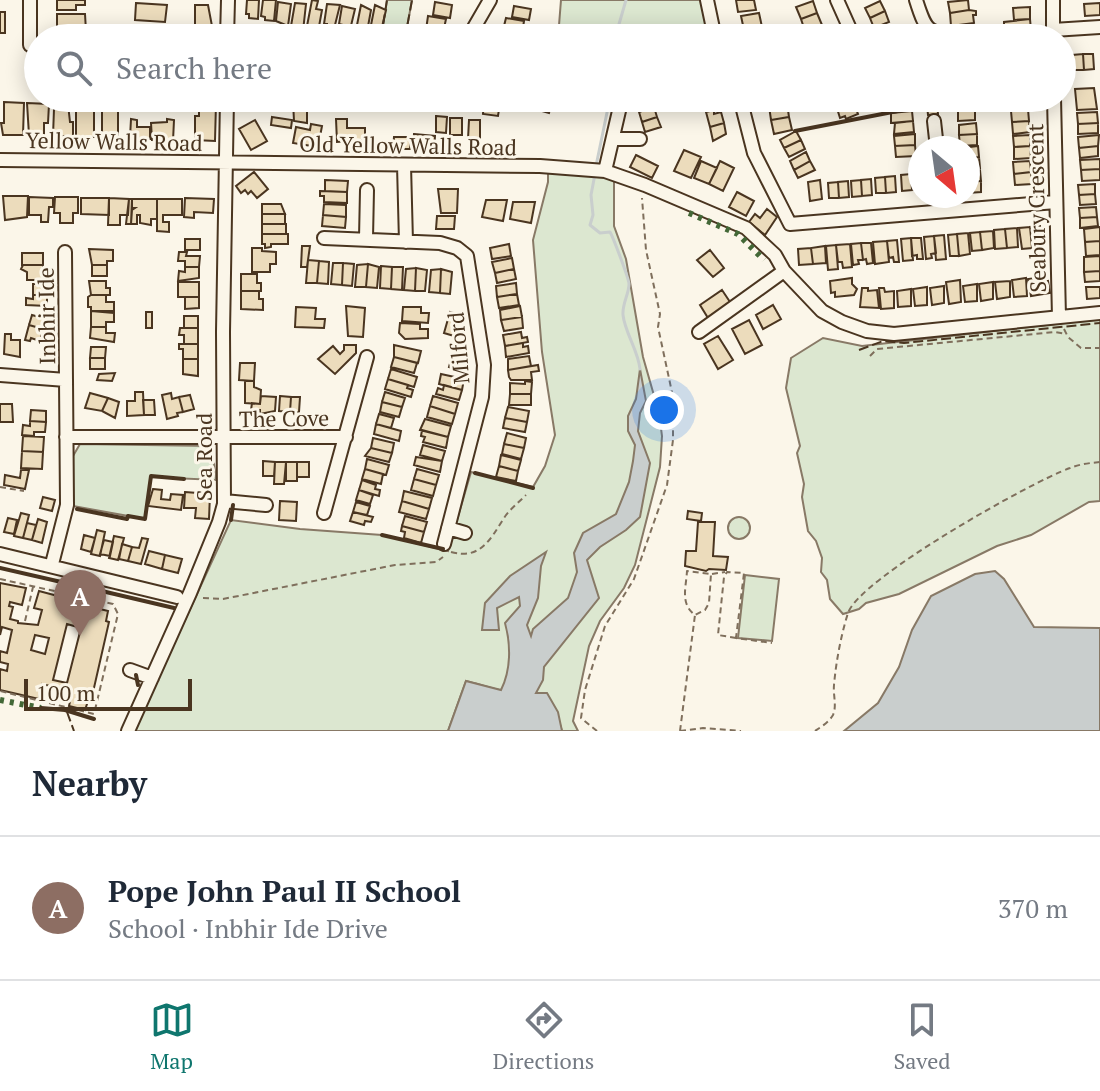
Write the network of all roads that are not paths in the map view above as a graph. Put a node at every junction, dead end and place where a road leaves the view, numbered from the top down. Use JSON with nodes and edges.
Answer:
{"nodes":[{"id":1,"x":30,"y":0,"type":"edge"},
{"id":2,"x":228,"y":0,"type":"edge"},
{"id":3,"x":490,"y":0,"type":"edge"},
{"id":4,"x":707,"y":0,"type":"edge"},
{"id":5,"x":837,"y":0,"type":"edge"},
{"id":6,"x":916,"y":0,"type":"edge"},
{"id":7,"x":1053,"y":0,"type":"edge"},
{"id":8,"x":30,"y":24,"type":"edge"},
{"id":9,"x":227,"y":24,"type":"edge"},
{"id":10,"x":476,"y":24,"type":"edge"},
{"id":11,"x":712,"y":24,"type":"edge"},
{"id":12,"x":848,"y":24,"type":"edge"},
{"id":13,"x":924,"y":24,"type":"edge"},
{"id":14,"x":1053,"y":24,"type":"edge"},
{"id":15,"x":1100,"y":27,"type":"edge"},
{"id":16,"x":1076,"y":31,"type":"edge"},
{"id":17,"x":227,"y":112,"type":"edge"},
{"id":18,"x":619,"y":112,"type":"edge"},
{"id":19,"x":744,"y":112,"type":"edge"},
{"id":20,"x":1054,"y":112,"type":"edge"},
{"id":21,"x":934,"y":121,"type":"dead end"},
{"id":22,"x":936,"y":136,"type":"edge"},
{"id":23,"x":613,"y":139,"type":"junction"},
{"id":24,"x":640,"y":139,"type":"dead end"},
{"id":25,"x":0,"y":160,"type":"edge"},
{"id":26,"x":228,"y":163,"type":"junction"},
{"id":27,"x":404,"y":165,"type":"junction"},
{"id":28,"x":604,"y":171,"type":"junction"},
{"id":29,"x":367,"y":190,"type":"dead end"},
{"id":30,"x":1056,"y":202,"type":"junction"},
{"id":31,"x":944,"y":208,"type":"edge"},
{"id":32,"x":944,"y":211,"type":"junction"},
{"id":33,"x":324,"y":238,"type":"dead end"},
{"id":34,"x":366,"y":238,"type":"junction"},
{"id":35,"x":406,"y":242,"type":"junction"},
{"id":36,"x":65,"y":252,"type":"dead end"},
{"id":37,"x":784,"y":271,"type":"junction"},
{"id":38,"x":1100,"y":313,"type":"edge"},
{"id":39,"x":1059,"y":317,"type":"junction"},
{"id":40,"x":699,"y":332,"type":"dead end"},
{"id":41,"x":367,"y":357,"type":"dead end"},
{"id":42,"x":0,"y":375,"type":"edge"},
{"id":43,"x":66,"y":380,"type":"junction"},
{"id":44,"x":66,"y":437,"type":"junction"},
{"id":45,"x":346,"y":437,"type":"junction"},
{"id":46,"x":223,"y":438,"type":"junction"},
{"id":47,"x":224,"y":501,"type":"junction"},
{"id":48,"x":266,"y":505,"type":"dead end"},
{"id":49,"x":324,"y":513,"type":"dead end"},
{"id":50,"x":448,"y":528,"type":"junction"},
{"id":51,"x":465,"y":533,"type":"dead end"},
{"id":52,"x":444,"y":544,"type":"dead end"},
{"id":53,"x":0,"y":554,"type":"edge"},
{"id":54,"x":52,"y":564,"type":"junction"},
{"id":55,"x":184,"y":595,"type":"junction"},
{"id":56,"x":130,"y":670,"type":"dead end"},
{"id":57,"x":152,"y":678,"type":"junction"},
{"id":58,"x":128,"y":731,"type":"edge"}],
"edges":[{"from":1,"to":8,"type":"street"},
{"from":2,"to":9,"type":"street"},
{"from":3,"to":10,"type":"street"},
{"from":4,"to":11,"type":"street"},
{"from":5,"to":12,"type":"street"},
{"from":6,"to":13,"type":"street"},
{"from":7,"to":14,"type":"street"},
{"from":15,"to":16,"type":"street"},
{"from":17,"to":26,"type":"street","name":"Sea Road"},
{"from":18,"to":23,"type":"street"},
{"from":19,"to":32,"type":"street"},
{"from":20,"to":30,"type":"street","name":"Seabury Crescent"},
{"from":21,"to":22,"type":"street"},
{"from":23,"to":24,"type":"street"},
{"from":23,"to":28,"type":"street"},
{"from":25,"to":26,"type":"street","name":"Yellow Walls Road"},
{"from":26,"to":27,"type":"street","name":"Old Yellow Walls Road"},
{"from":26,"to":46,"type":"street","name":"Sea Road"},
{"from":27,"to":28,"type":"street","name":"Old Yellow Walls Road"},
{"from":27,"to":35,"type":"street"},
{"from":28,"to":37,"type":"street"},
{"from":29,"to":34,"type":"street"},
{"from":30,"to":32,"type":"street"},
{"from":30,"to":39,"type":"street","name":"Seabury Crescent"},
{"from":31,"to":32,"type":"street"},
{"from":33,"to":34,"type":"street","name":"Milford"},
{"from":34,"to":35,"type":"street","name":"Milford"},
{"from":35,"to":50,"type":"street","name":"Milford"},
{"from":36,"to":43,"type":"street","name":"Inbhir Ide"},
{"from":37,"to":39,"type":"street"},
{"from":37,"to":40,"type":"street"},
{"from":38,"to":39,"type":"street"},
{"from":41,"to":45,"type":"street","name":"The Cove"},
{"from":42,"to":43,"type":"street","name":"Inbhir Ide"},
{"from":43,"to":44,"type":"street","name":"Inbhir Ide"},
{"from":44,"to":46,"type":"street"},
{"from":44,"to":54,"type":"street","name":"Inbhir Ide"},
{"from":45,"to":46,"type":"street","name":"The Cove"},
{"from":45,"to":49,"type":"street","name":"The Cove"},
{"from":46,"to":47,"type":"street","name":"Sea Road"},
{"from":47,"to":48,"type":"street"},
{"from":47,"to":55,"type":"street","name":"Sea Road"},
{"from":50,"to":51,"type":"street"},
{"from":50,"to":52,"type":"street","name":"Milford"},
{"from":53,"to":54,"type":"street"},
{"from":54,"to":55,"type":"street"},
{"from":55,"to":57,"type":"street","name":"Sea Road"},
{"from":56,"to":57,"type":"street"},
{"from":57,"to":58,"type":"street","name":"Sea Road"}]}
